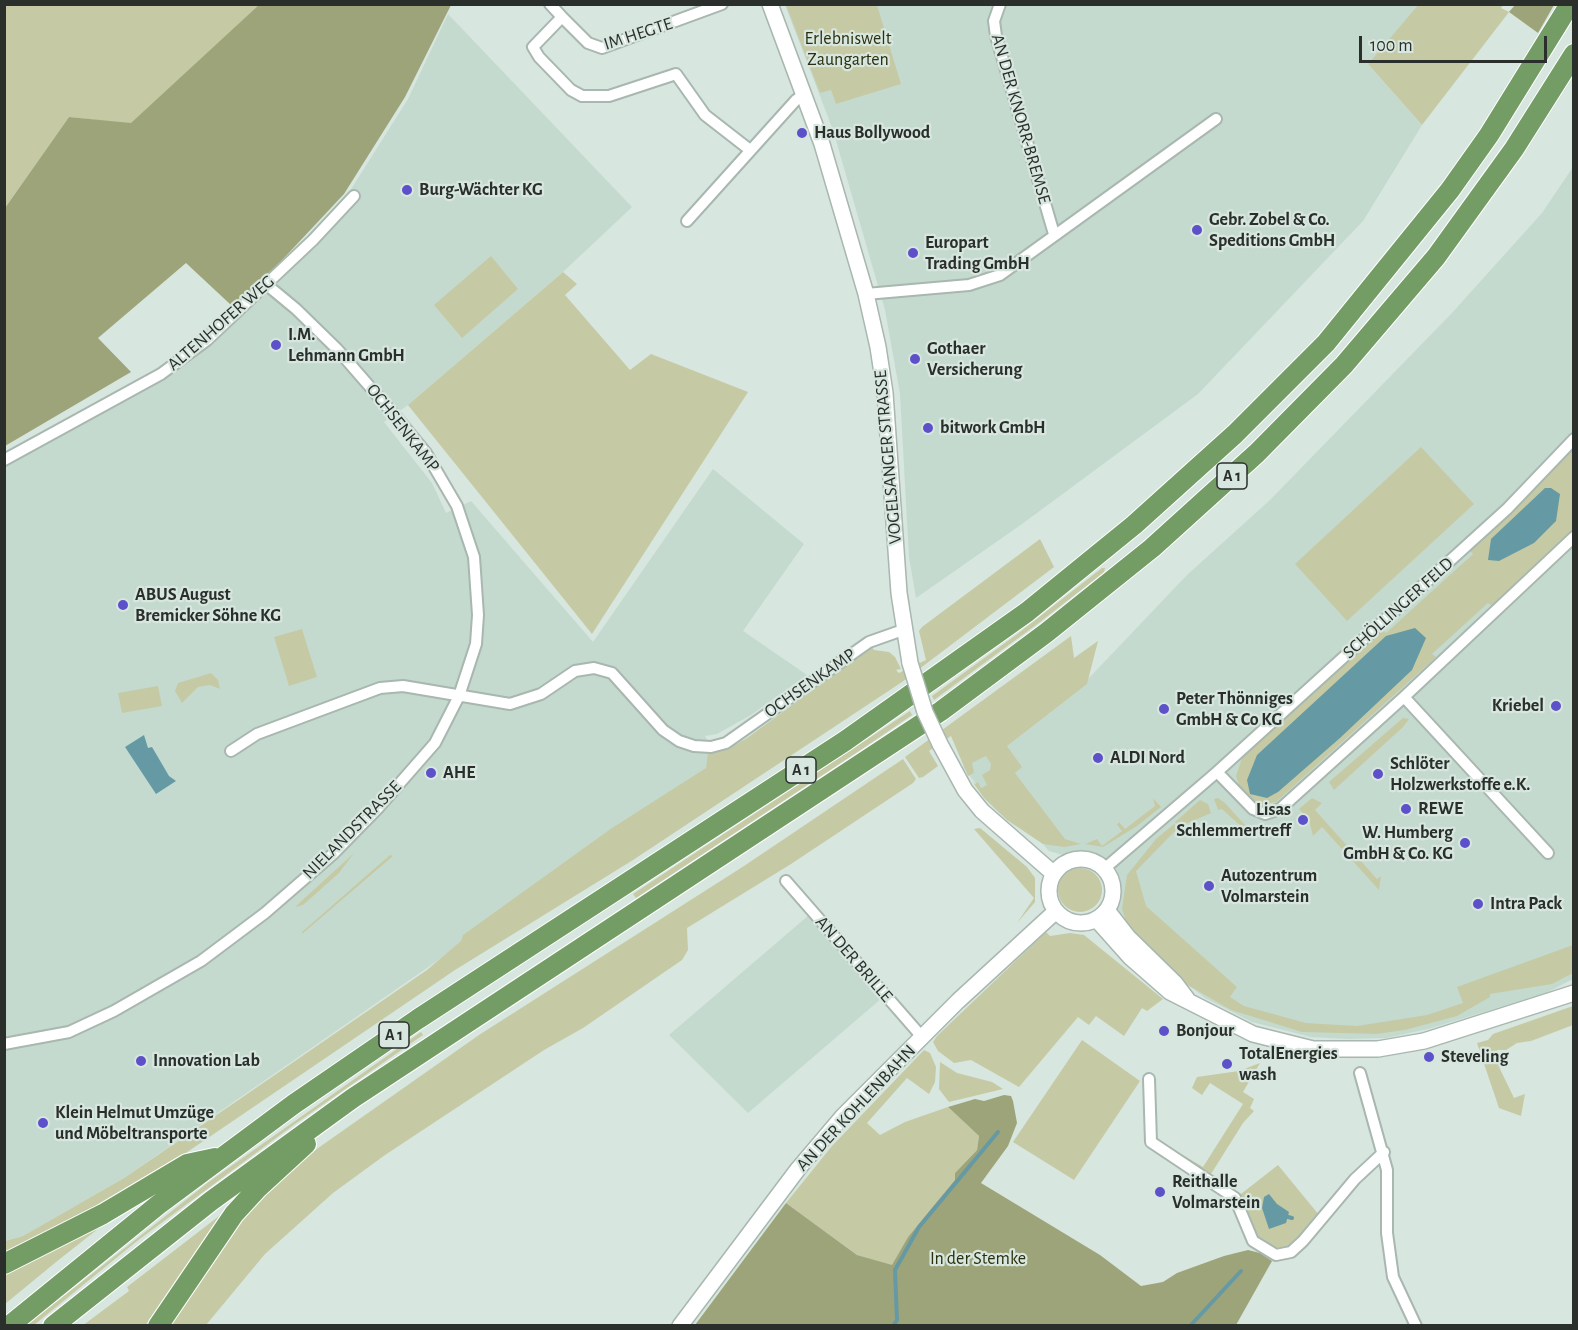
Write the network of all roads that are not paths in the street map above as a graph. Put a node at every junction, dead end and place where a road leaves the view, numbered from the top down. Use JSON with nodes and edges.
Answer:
{"nodes":[{"id":1,"x":550,"y":4,"type":"edge"},
{"id":2,"x":722,"y":4,"type":"edge"},
{"id":3,"x":770,"y":4,"type":"edge"},
{"id":4,"x":1000,"y":4,"type":"edge"},
{"id":5,"x":1570,"y":4,"type":"edge"},
{"id":6,"x":562,"y":17,"type":"junction"},
{"id":7,"x":1574,"y":54,"type":"edge"},
{"id":8,"x":803,"y":95,"type":"junction"},
{"id":9,"x":1216,"y":119,"type":"dead end"},
{"id":10,"x":750,"y":150,"type":"junction"},
{"id":11,"x":354,"y":196,"type":"dead end"},
{"id":12,"x":687,"y":221,"type":"dead end"},
{"id":13,"x":1054,"y":234,"type":"junction"},
{"id":14,"x":267,"y":285,"type":"junction"},
{"id":15,"x":866,"y":294,"type":"junction"},
{"id":16,"x":1574,"y":439,"type":"edge"},
{"id":17,"x":4,"y":460,"type":"edge"},
{"id":18,"x":1574,"y":537,"type":"edge"},
{"id":19,"x":903,"y":630,"type":"junction"},
{"id":20,"x":459,"y":696,"type":"junction"},
{"id":21,"x":1404,"y":697,"type":"junction"},
{"id":22,"x":231,"y":751,"type":"dead end"},
{"id":23,"x":1217,"y":772,"type":"junction"},
{"id":24,"x":1548,"y":853,"type":"dead end"},
{"id":25,"x":1104,"y":869,"type":"junction"},
{"id":26,"x":1054,"y":874,"type":"junction"},
{"id":27,"x":786,"y":881,"type":"dead end"},
{"id":28,"x":1056,"y":911,"type":"junction"},
{"id":29,"x":1102,"y":915,"type":"junction"},
{"id":30,"x":1574,"y":993,"type":"edge"},
{"id":31,"x":922,"y":1037,"type":"junction"},
{"id":32,"x":4,"y":1044,"type":"edge"},
{"id":33,"x":1360,"y":1073,"type":"dead end"},
{"id":34,"x":1149,"y":1079,"type":"dead end"},
{"id":35,"x":353,"y":1098,"type":"junction"},
{"id":36,"x":1384,"y":1152,"type":"junction"},
{"id":37,"x":223,"y":1156,"type":"junction"},
{"id":38,"x":4,"y":1264,"type":"edge"},
{"id":39,"x":9,"y":1326,"type":"edge"},
{"id":40,"x":53,"y":1326,"type":"edge"},
{"id":41,"x":158,"y":1326,"type":"edge"},
{"id":42,"x":680,"y":1326,"type":"edge"},
{"id":43,"x":1416,"y":1326,"type":"edge"}],
"edges":[{"from":1,"to":6,"type":"street","name":"IM HEGTE"},
{"from":2,"to":6,"type":"street","name":"IM HEGTE"},
{"from":3,"to":8,"type":"main road","name":"VOGELSANGER STRASSE"},
{"from":4,"to":13,"type":"street","name":"AN DER KNORR-BREMSE"},
{"from":5,"to":37,"type":"highway","number":"A 1"},
{"from":6,"to":10,"type":"street"},
{"from":7,"to":35,"type":"highway","number":"A 1"},
{"from":8,"to":10,"type":"street"},
{"from":8,"to":15,"type":"main road","name":"VOGELSANGER STRASSE"},
{"from":9,"to":13,"type":"street","name":"AN DER KNORR-BREMSE"},
{"from":10,"to":12,"type":"street"},
{"from":11,"to":14,"type":"street","name":"ALTENHOFER WEG"},
{"from":13,"to":15,"type":"street","name":"AN DER KNORR-BREMSE"},
{"from":14,"to":17,"type":"street","name":"ALTENHOFER WEG"},
{"from":14,"to":20,"type":"street","name":"OCHSENKAMP"},
{"from":15,"to":19,"type":"main road","name":"VOGELSANGER STRASSE"},
{"from":16,"to":23,"type":"street","name":"SCHÖLLINGER FELD"},
{"from":18,"to":21,"type":"street"},
{"from":19,"to":20,"type":"street","name":"OCHSENKAMP"},
{"from":19,"to":26,"type":"main road","name":"VOGELSANGER STRASSE","bridge":true},
{"from":20,"to":22,"type":"street"},
{"from":20,"to":32,"type":"street","name":"NIELANDSTRASSE"},
{"from":21,"to":23,"type":"street"},
{"from":21,"to":24,"type":"street"},
{"from":23,"to":25,"type":"street","name":"SCHÖLLINGER FELD"},
{"from":25,"to":26,"type":"main road"},
{"from":25,"to":29,"type":"main road"},
{"from":26,"to":28,"type":"main road"},
{"from":27,"to":31,"type":"street","name":"AN DER BRILLE"},
{"from":28,"to":29,"type":"main road"},
{"from":28,"to":31,"type":"main road","name":"AN DER KOHLENBAHN"},
{"from":29,"to":30,"type":"main road"},
{"from":31,"to":42,"type":"main road","name":"AN DER KOHLENBAHN"},
{"from":33,"to":36,"type":"street"},
{"from":34,"to":36,"type":"street"},
{"from":35,"to":40,"type":"highway","number":"A 1"},
{"from":35,"to":41,"type":"highway"},
{"from":36,"to":43,"type":"street"},
{"from":37,"to":38,"type":"highway"},
{"from":37,"to":39,"type":"highway","number":"A 1"}]}
